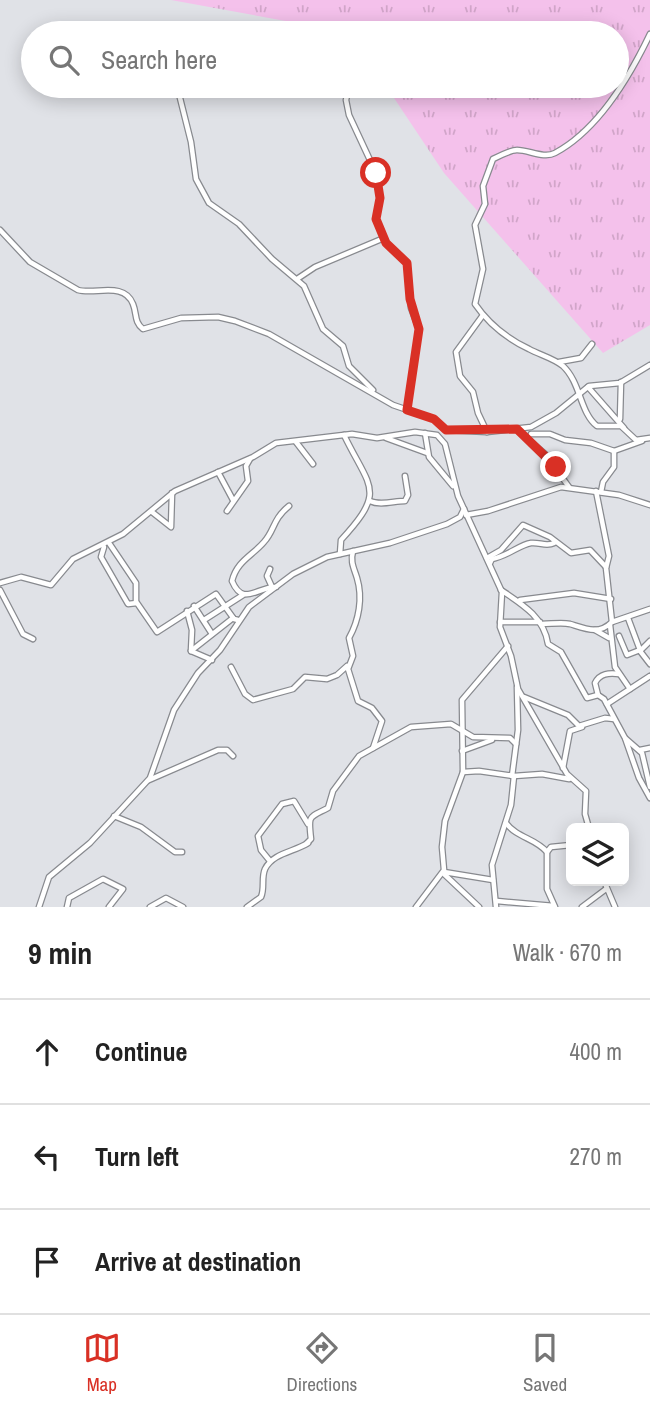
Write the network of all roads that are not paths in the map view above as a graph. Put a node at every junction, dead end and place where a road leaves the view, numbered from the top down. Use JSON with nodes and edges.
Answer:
{"nodes":[{"id":1,"x":650,"y":34,"type":"edge"},
{"id":2,"x":629,"y":71,"type":"edge"},
{"id":3,"x":180,"y":98,"type":"edge"},
{"id":4,"x":346,"y":98,"type":"edge"},
{"id":5,"x":614,"y":98,"type":"edge"},
{"id":6,"x":0,"y":230,"type":"edge"},
{"id":7,"x":383,"y":238,"type":"junction"},
{"id":8,"x":297,"y":279,"type":"junction"},
{"id":9,"x":483,"y":315,"type":"junction"},
{"id":10,"x":592,"y":344,"type":"dead end"},
{"id":11,"x":558,"y":362,"type":"junction"},
{"id":12,"x":650,"y":365,"type":"edge"},
{"id":13,"x":621,"y":382,"type":"junction"},
{"id":14,"x":588,"y":387,"type":"junction"},
{"id":15,"x":580,"y":393,"type":"junction"},
{"id":16,"x":376,"y":394,"type":"junction"},
{"id":17,"x":407,"y":410,"type":"junction"},
{"id":18,"x":620,"y":420,"type":"junction"},
{"id":19,"x":536,"y":425,"type":"junction"},
{"id":20,"x":517,"y":429,"type":"junction"},
{"id":21,"x":625,"y":429,"type":"junction"},
{"id":22,"x":487,"y":432,"type":"junction"},
{"id":23,"x":425,"y":433,"type":"junction"},
{"id":24,"x":531,"y":434,"type":"junction"},
{"id":25,"x":344,"y":435,"type":"junction"},
{"id":26,"x":384,"y":437,"type":"junction"},
{"id":27,"x":648,"y":439,"type":"edge"},
{"id":28,"x":530,"y":440,"type":"junction"},
{"id":29,"x":296,"y":441,"type":"junction"},
{"id":30,"x":614,"y":451,"type":"junction"},
{"id":31,"x":428,"y":453,"type":"junction"},
{"id":32,"x":250,"y":458,"type":"junction"},
{"id":33,"x":313,"y":464,"type":"dead end"},
{"id":34,"x":218,"y":472,"type":"junction"},
{"id":35,"x":405,"y":476,"type":"dead end"},
{"id":36,"x":569,"y":487,"type":"junction"},
{"id":37,"x":456,"y":490,"type":"junction"},
{"id":38,"x":598,"y":492,"type":"junction"},
{"id":39,"x":172,"y":493,"type":"junction"},
{"id":40,"x":233,"y":500,"type":"junction"},
{"id":41,"x":370,"y":501,"type":"junction"},
{"id":42,"x":650,"y":505,"type":"edge"},
{"id":43,"x":289,"y":506,"type":"dead end"},
{"id":44,"x":227,"y":510,"type":"dead end"},
{"id":45,"x":151,"y":512,"type":"junction"},
{"id":46,"x":465,"y":512,"type":"junction"},
{"id":47,"x":108,"y":543,"type":"junction"},
{"id":48,"x":554,"y":543,"type":"junction"},
{"id":49,"x":354,"y":551,"type":"junction"},
{"id":50,"x":340,"y":554,"type":"junction"},
{"id":51,"x":489,"y":561,"type":"junction"},
{"id":52,"x":606,"y":568,"type":"junction"},
{"id":53,"x":270,"y":569,"type":"dead end"},
{"id":54,"x":2,"y":583,"type":"edge"},
{"id":55,"x":275,"y":587,"type":"junction"},
{"id":56,"x":500,"y":589,"type":"junction"},
{"id":57,"x":0,"y":590,"type":"edge"},
{"id":58,"x":243,"y":595,"type":"junction"},
{"id":59,"x":611,"y":599,"type":"junction"},
{"id":60,"x":519,"y":600,"type":"junction"},
{"id":61,"x":136,"y":602,"type":"junction"},
{"id":62,"x":194,"y":606,"type":"junction"},
{"id":63,"x":225,"y":608,"type":"junction"},
{"id":64,"x":650,"y":609,"type":"edge"},
{"id":65,"x":187,"y":611,"type":"junction"},
{"id":66,"x":628,"y":618,"type":"junction"},
{"id":67,"x":236,"y":619,"type":"junction"},
{"id":68,"x":204,"y":620,"type":"junction"},
{"id":69,"x":500,"y":622,"type":"junction"},
{"id":70,"x":541,"y":623,"type":"junction"},
{"id":71,"x":611,"y":624,"type":"junction"},
{"id":72,"x":594,"y":630,"type":"junction"},
{"id":73,"x":212,"y":634,"type":"junction"},
{"id":74,"x":619,"y":636,"type":"dead end"},
{"id":75,"x":609,"y":638,"type":"junction"},
{"id":76,"x":33,"y":639,"type":"dead end"},
{"id":77,"x":650,"y":641,"type":"edge"},
{"id":78,"x":508,"y":645,"type":"junction"},
{"id":79,"x":640,"y":650,"type":"junction"},
{"id":80,"x":191,"y":651,"type":"junction"},
{"id":81,"x":212,"y":660,"type":"junction"},
{"id":82,"x":650,"y":664,"type":"edge"},
{"id":83,"x":348,"y":666,"type":"junction"},
{"id":84,"x":231,"y":667,"type":"dead end"},
{"id":85,"x":620,"y":674,"type":"junction"},
{"id":86,"x":650,"y":676,"type":"edge"},
{"id":87,"x":517,"y":686,"type":"junction"},
{"id":88,"x":630,"y":689,"type":"junction"},
{"id":89,"x":598,"y":695,"type":"junction"},
{"id":90,"x":523,"y":697,"type":"junction"},
{"id":91,"x":607,"y":704,"type":"junction"},
{"id":92,"x":615,"y":720,"type":"junction"},
{"id":93,"x":582,"y":726,"type":"junction"},
{"id":94,"x":463,"y":731,"type":"junction"},
{"id":95,"x":496,"y":738,"type":"junction"},
{"id":96,"x":625,"y":738,"type":"junction"},
{"id":97,"x":516,"y":744,"type":"junction"},
{"id":98,"x":650,"y":748,"type":"edge"},
{"id":99,"x":372,"y":749,"type":"junction"},
{"id":100,"x":640,"y":750,"type":"junction"},
{"id":101,"x":462,"y":751,"type":"junction"},
{"id":102,"x":233,"y":756,"type":"dead end"},
{"id":103,"x":650,"y":765,"type":"edge"},
{"id":104,"x":643,"y":766,"type":"junction"},
{"id":105,"x":563,"y":768,"type":"junction"},
{"id":106,"x":463,"y":772,"type":"junction"},
{"id":107,"x":513,"y":776,"type":"junction"},
{"id":108,"x":570,"y":779,"type":"junction"},
{"id":109,"x":148,"y":780,"type":"junction"},
{"id":110,"x":650,"y":787,"type":"edge"},
{"id":111,"x":650,"y":798,"type":"edge"},
{"id":112,"x":114,"y":816,"type":"junction"},
{"id":113,"x":506,"y":823,"type":"junction"},
{"id":114,"x":588,"y":823,"type":"edge"},
{"id":115,"x":310,"y":829,"type":"junction"},
{"id":116,"x":566,"y":846,"type":"edge"},
{"id":117,"x":182,"y":852,"type":"dead end"},
{"id":118,"x":547,"y":852,"type":"junction"},
{"id":119,"x":270,"y":861,"type":"junction"},
{"id":120,"x":444,"y":873,"type":"junction"},
{"id":121,"x":493,"y":880,"type":"junction"},
{"id":122,"x":605,"y":886,"type":"edge"},
{"id":123,"x":606,"y":889,"type":"junction"},
{"id":124,"x":496,"y":904,"type":"edge"},
{"id":125,"x":554,"y":906,"type":"edge"},
{"id":126,"x":39,"y":907,"type":"edge"},
{"id":127,"x":67,"y":907,"type":"edge"},
{"id":128,"x":108,"y":907,"type":"edge"},
{"id":129,"x":150,"y":907,"type":"edge"},
{"id":130,"x":183,"y":907,"type":"edge"},
{"id":131,"x":247,"y":907,"type":"edge"},
{"id":132,"x":416,"y":907,"type":"edge"},
{"id":133,"x":479,"y":907,"type":"edge"},
{"id":134,"x":582,"y":907,"type":"edge"},
{"id":135,"x":615,"y":907,"type":"edge"}],
"edges":[{"from":1,"to":2,"type":"street"},
{"from":3,"to":8,"type":"street"},
{"from":4,"to":7,"type":"street"},
{"from":5,"to":9,"type":"street"},
{"from":6,"to":16,"type":"street"},
{"from":7,"to":8,"type":"street"},
{"from":7,"to":17,"type":"street"},
{"from":8,"to":16,"type":"street"},
{"from":9,"to":11,"type":"street"},
{"from":9,"to":22,"type":"street"},
{"from":10,"to":11,"type":"street"},
{"from":11,"to":15,"type":"street"},
{"from":12,"to":13,"type":"street"},
{"from":13,"to":14,"type":"street"},
{"from":13,"to":18,"type":"street"},
{"from":14,"to":15,"type":"street"},
{"from":14,"to":18,"type":"street"},
{"from":15,"to":19,"type":"street"},
{"from":15,"to":21,"type":"street"},
{"from":16,"to":17,"type":"street"},
{"from":17,"to":22,"type":"street"},
{"from":18,"to":21,"type":"street"},
{"from":19,"to":20,"type":"street"},
{"from":19,"to":24,"type":"street"},
{"from":20,"to":22,"type":"street"},
{"from":20,"to":28,"type":"street"},
{"from":21,"to":27,"type":"street"},
{"from":23,"to":26,"type":"street"},
{"from":23,"to":31,"type":"street"},
{"from":23,"to":37,"type":"street"},
{"from":24,"to":28,"type":"street"},
{"from":24,"to":30,"type":"street"},
{"from":25,"to":26,"type":"street"},
{"from":25,"to":29,"type":"street"},
{"from":25,"to":41,"type":"street"},
{"from":26,"to":31,"type":"street"},
{"from":27,"to":30,"type":"street"},
{"from":28,"to":36,"type":"street"},
{"from":29,"to":32,"type":"street"},
{"from":29,"to":33,"type":"street"},
{"from":30,"to":38,"type":"street"},
{"from":31,"to":37,"type":"street"},
{"from":32,"to":34,"type":"street"},
{"from":32,"to":40,"type":"street"},
{"from":34,"to":39,"type":"street"},
{"from":34,"to":40,"type":"street"},
{"from":35,"to":41,"type":"street"},
{"from":36,"to":38,"type":"street"},
{"from":36,"to":46,"type":"street"},
{"from":37,"to":46,"type":"street"},
{"from":38,"to":42,"type":"street"},
{"from":38,"to":52,"type":"street"},
{"from":39,"to":45,"type":"street"},
{"from":39,"to":45,"type":"street"},
{"from":40,"to":44,"type":"street"},
{"from":41,"to":50,"type":"street"},
{"from":43,"to":58,"type":"street"},
{"from":45,"to":47,"type":"street"},
{"from":46,"to":49,"type":"street"},
{"from":46,"to":51,"type":"street"},
{"from":47,"to":54,"type":"street"},
{"from":47,"to":61,"type":"street"},
{"from":47,"to":61,"type":"street"},
{"from":48,"to":51,"type":"street"},
{"from":48,"to":51,"type":"street"},
{"from":48,"to":52,"type":"street"},
{"from":49,"to":50,"type":"street"},
{"from":49,"to":83,"type":"street"},
{"from":50,"to":55,"type":"street"},
{"from":51,"to":56,"type":"street"},
{"from":52,"to":59,"type":"street"},
{"from":53,"to":55,"type":"street"},
{"from":54,"to":57,"type":"street"},
{"from":55,"to":58,"type":"street"},
{"from":55,"to":67,"type":"street"},
{"from":56,"to":60,"type":"street"},
{"from":56,"to":69,"type":"street"},
{"from":57,"to":76,"type":"street"},
{"from":58,"to":63,"type":"street"},
{"from":59,"to":60,"type":"street"},
{"from":59,"to":71,"type":"street"},
{"from":60,"to":70,"type":"street"},
{"from":61,"to":65,"type":"street"},
{"from":62,"to":63,"type":"street"},
{"from":62,"to":65,"type":"street"},
{"from":62,"to":68,"type":"street"},
{"from":63,"to":67,"type":"street"},
{"from":63,"to":68,"type":"street"},
{"from":64,"to":66,"type":"street"},
{"from":65,"to":80,"type":"street"},
{"from":66,"to":71,"type":"street"},
{"from":66,"to":79,"type":"street"},
{"from":67,"to":73,"type":"street"},
{"from":67,"to":81,"type":"street"},
{"from":68,"to":73,"type":"street"},
{"from":69,"to":70,"type":"street"},
{"from":69,"to":78,"type":"street"},
{"from":70,"to":72,"type":"street"},
{"from":70,"to":89,"type":"street"},
{"from":71,"to":72,"type":"street"},
{"from":71,"to":75,"type":"street"},
{"from":72,"to":75,"type":"street"},
{"from":73,"to":80,"type":"street"},
{"from":74,"to":79,"type":"street"},
{"from":75,"to":85,"type":"street"},
{"from":77,"to":79,"type":"street"},
{"from":78,"to":87,"type":"street"},
{"from":78,"to":94,"type":"street"},
{"from":79,"to":82,"type":"street"},
{"from":80,"to":81,"type":"street"},
{"from":81,"to":109,"type":"street"},
{"from":83,"to":84,"type":"street"},
{"from":83,"to":99,"type":"street"},
{"from":85,"to":88,"type":"street"},
{"from":85,"to":89,"type":"street"},
{"from":86,"to":88,"type":"street"},
{"from":87,"to":90,"type":"street"},
{"from":87,"to":97,"type":"street"},
{"from":88,"to":91,"type":"street"},
{"from":89,"to":91,"type":"street"},
{"from":90,"to":93,"type":"street"},
{"from":90,"to":105,"type":"street"},
{"from":91,"to":92,"type":"street"},
{"from":92,"to":93,"type":"street"},
{"from":92,"to":96,"type":"street"},
{"from":93,"to":105,"type":"street"},
{"from":94,"to":95,"type":"street"},
{"from":94,"to":99,"type":"street"},
{"from":94,"to":101,"type":"street"},
{"from":95,"to":97,"type":"street"},
{"from":95,"to":101,"type":"street"},
{"from":96,"to":100,"type":"street"},
{"from":96,"to":111,"type":"street"},
{"from":97,"to":107,"type":"street"},
{"from":98,"to":100,"type":"street"},
{"from":99,"to":115,"type":"street"},
{"from":100,"to":104,"type":"street"},
{"from":101,"to":106,"type":"street"},
{"from":102,"to":109,"type":"street"},
{"from":103,"to":104,"type":"street"},
{"from":104,"to":110,"type":"street"},
{"from":105,"to":108,"type":"street"},
{"from":106,"to":107,"type":"street"},
{"from":106,"to":120,"type":"street"},
{"from":107,"to":108,"type":"street"},
{"from":107,"to":113,"type":"street"},
{"from":108,"to":114,"type":"street"},
{"from":109,"to":112,"type":"street"},
{"from":112,"to":117,"type":"street"},
{"from":112,"to":126,"type":"street"},
{"from":113,"to":118,"type":"street"},
{"from":113,"to":121,"type":"street"},
{"from":115,"to":119,"type":"street"},
{"from":115,"to":119,"type":"street"},
{"from":116,"to":118,"type":"street"},
{"from":118,"to":125,"type":"street"},
{"from":119,"to":131,"type":"street"},
{"from":120,"to":121,"type":"street"},
{"from":120,"to":132,"type":"street"},
{"from":120,"to":133,"type":"street"},
{"from":121,"to":124,"type":"street"},
{"from":122,"to":123,"type":"street"},
{"from":123,"to":134,"type":"street"},
{"from":123,"to":135,"type":"street"},
{"from":124,"to":125,"type":"street"},
{"from":127,"to":128,"type":"street"},
{"from":129,"to":130,"type":"street"}]}
